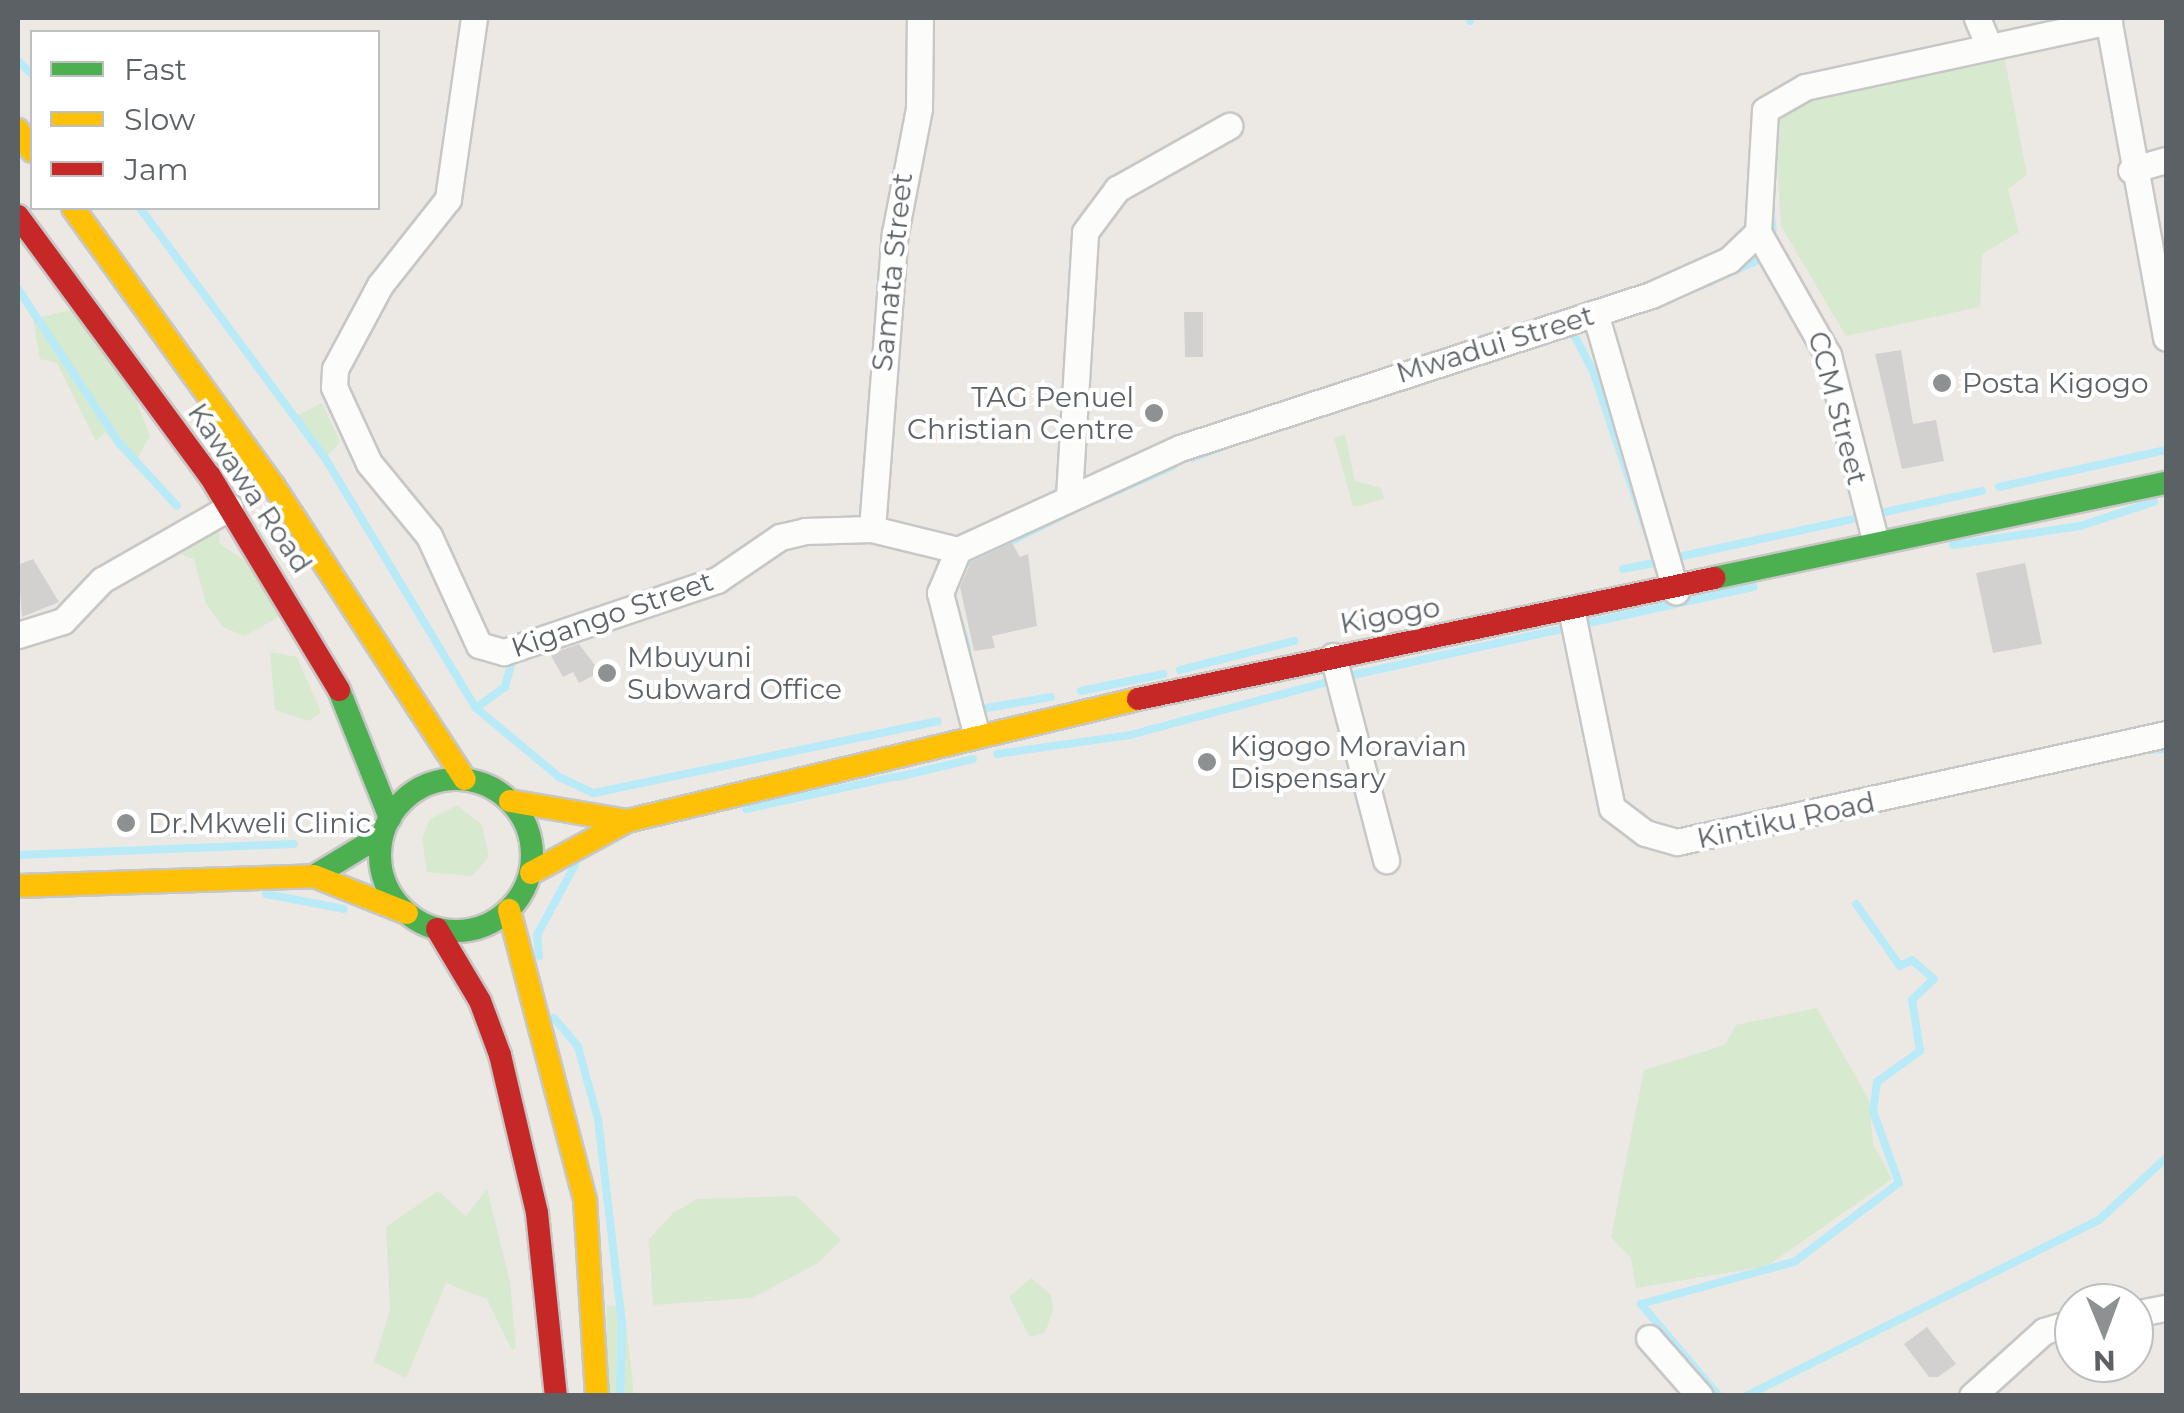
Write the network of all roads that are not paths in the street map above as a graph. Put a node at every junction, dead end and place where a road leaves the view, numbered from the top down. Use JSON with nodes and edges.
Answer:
{"nodes":[{"id":1,"x":474,"y":18,"type":"edge"},
{"id":2,"x":920,"y":18,"type":"edge"},
{"id":3,"x":1977,"y":18,"type":"edge"},
{"id":4,"x":2108,"y":19,"type":"edge"},
{"id":5,"x":1988,"y":44,"type":"junction"},
{"id":6,"x":1228,"y":126,"type":"dead end"},
{"id":7,"x":2166,"y":160,"type":"edge"},
{"id":8,"x":2130,"y":170,"type":"junction"},
{"id":9,"x":74,"y":210,"type":"edge"},
{"id":10,"x":18,"y":216,"type":"edge"},
{"id":11,"x":1758,"y":232,"type":"junction"},
{"id":12,"x":1595,"y":314,"type":"junction"},
{"id":13,"x":2166,"y":338,"type":"edge"},
{"id":14,"x":2166,"y":483,"type":"edge"},
{"id":15,"x":1069,"y":496,"type":"junction"},
{"id":16,"x":230,"y":508,"type":"junction"},
{"id":17,"x":872,"y":529,"type":"junction"},
{"id":18,"x":1875,"y":539,"type":"junction"},
{"id":19,"x":958,"y":550,"type":"junction"},
{"id":20,"x":1676,"y":591,"type":"junction"},
{"id":21,"x":1571,"y":608,"type":"junction"},
{"id":22,"x":18,"y":635,"type":"edge"},
{"id":23,"x":1333,"y":656,"type":"junction"},
{"id":24,"x":976,"y":733,"type":"junction"},
{"id":25,"x":2166,"y":734,"type":"edge"},
{"id":26,"x":465,"y":780,"type":"junction"},
{"id":27,"x":510,"y":801,"type":"junction"},
{"id":28,"x":628,"y":820,"type":"junction"},
{"id":29,"x":386,"y":826,"type":"junction"},
{"id":30,"x":1386,"y":860,"type":"dead end"},
{"id":31,"x":531,"y":873,"type":"junction"},
{"id":32,"x":314,"y":876,"type":"junction"},
{"id":33,"x":18,"y":886,"type":"edge"},
{"id":34,"x":509,"y":910,"type":"junction"},
{"id":35,"x":407,"y":914,"type":"junction"},
{"id":36,"x":437,"y":929,"type":"junction"},
{"id":37,"x":2054,"y":1329,"type":"edge"},
{"id":38,"x":1650,"y":1338,"type":"dead end"},
{"id":39,"x":556,"y":1396,"type":"edge"},
{"id":40,"x":597,"y":1396,"type":"edge"},
{"id":41,"x":1700,"y":1396,"type":"edge"},
{"id":42,"x":1972,"y":1396,"type":"edge"}],
"edges":[{"from":1,"to":17,"type":"street","name":"Kigango Street"},
{"from":2,"to":17,"type":"street","name":"Samata Street"},
{"from":3,"to":5,"type":"street"},
{"from":4,"to":5,"type":"street"},
{"from":4,"to":8,"type":"street"},
{"from":5,"to":11,"type":"street"},
{"from":6,"to":15,"type":"street"},
{"from":7,"to":8,"type":"street"},
{"from":8,"to":13,"type":"street"},
{"from":9,"to":26,"type":"main road","name":"Kawawa Road"},
{"from":10,"to":16,"type":"main road","name":"Kawawa Road"},
{"from":11,"to":12,"type":"street","name":"Mwadui Street"},
{"from":11,"to":18,"type":"street","name":"CCM Street"},
{"from":12,"to":15,"type":"street","name":"Mwadui Street"},
{"from":12,"to":20,"type":"street"},
{"from":14,"to":18,"type":"main road","name":"Kigogo"},
{"from":15,"to":19,"type":"street","name":"Mwadui Street"},
{"from":16,"to":22,"type":"street"},
{"from":16,"to":29,"type":"main road","name":"Kawawa Road"},
{"from":17,"to":19,"type":"street","name":"Kigango Street"},
{"from":18,"to":20,"type":"main road","name":"Kigogo"},
{"from":19,"to":24,"type":"street"},
{"from":20,"to":21,"type":"main road","name":"Kigogo"},
{"from":21,"to":23,"type":"main road","name":"Kigogo"},
{"from":21,"to":25,"type":"street","name":"Kintiku Road"},
{"from":23,"to":24,"type":"main road","name":"Kigogo"},
{"from":23,"to":30,"type":"street"},
{"from":24,"to":28,"type":"main road","name":"Kigogo"},
{"from":26,"to":27,"type":"main road"},
{"from":26,"to":29,"type":"main road"},
{"from":27,"to":28,"type":"main road"},
{"from":27,"to":31,"type":"main road"},
{"from":28,"to":31,"type":"main road"},
{"from":29,"to":32,"type":"main road"},
{"from":29,"to":35,"type":"main road"},
{"from":31,"to":34,"type":"main road"},
{"from":32,"to":33,"type":"main road"},
{"from":32,"to":35,"type":"main road"},
{"from":34,"to":36,"type":"main road"},
{"from":34,"to":40,"type":"main road"},
{"from":35,"to":36,"type":"main road"},
{"from":36,"to":39,"type":"main road"},
{"from":37,"to":42,"type":"street"},
{"from":38,"to":41,"type":"street"}]}
